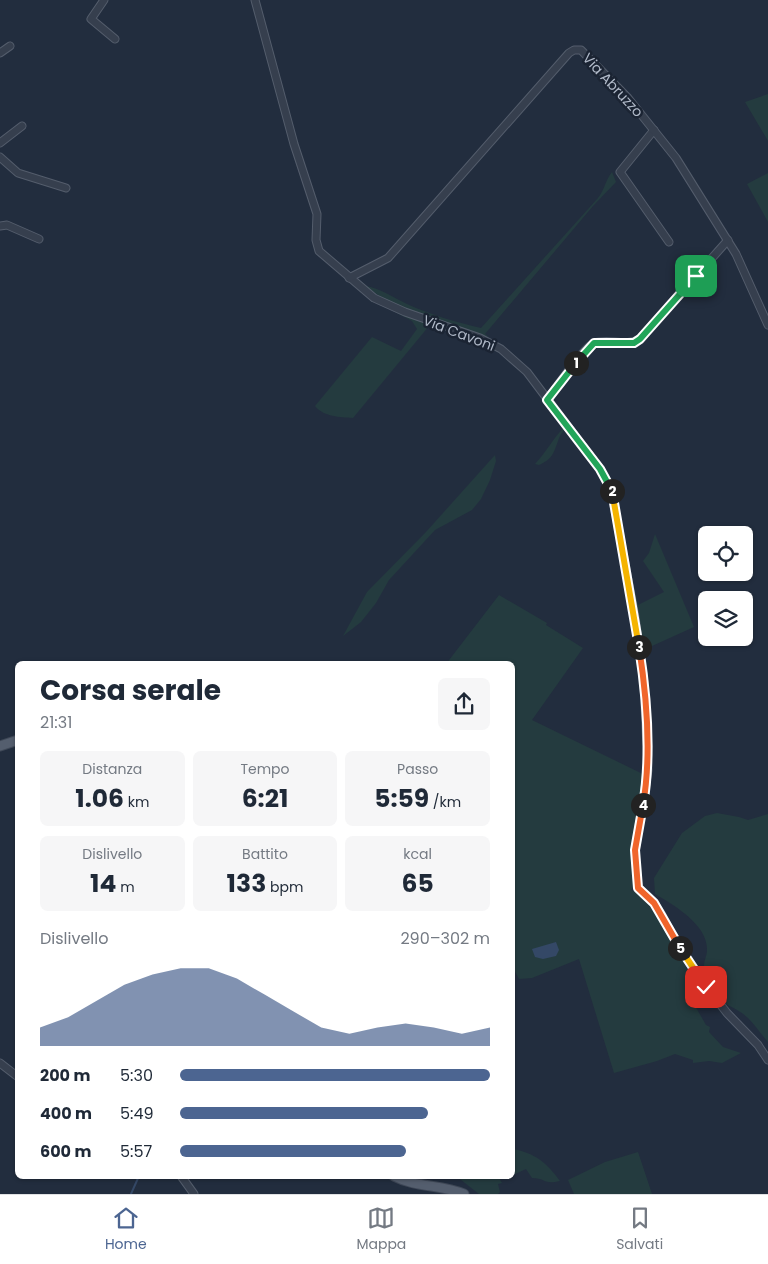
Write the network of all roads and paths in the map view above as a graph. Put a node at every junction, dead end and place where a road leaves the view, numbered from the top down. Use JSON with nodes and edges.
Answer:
{"nodes":[{"id":1,"x":104,"y":0,"type":"edge"},
{"id":2,"x":255,"y":0,"type":"edge"},
{"id":3,"x":115,"y":39,"type":"dead end"},
{"id":4,"x":10,"y":46,"type":"dead end"},
{"id":5,"x":0,"y":52,"type":"edge"},
{"id":6,"x":22,"y":126,"type":"dead end"},
{"id":7,"x":654,"y":130,"type":"junction"},
{"id":8,"x":0,"y":143,"type":"edge"},
{"id":9,"x":0,"y":157,"type":"edge"},
{"id":10,"x":66,"y":188,"type":"dead end"},
{"id":11,"x":0,"y":226,"type":"edge"},
{"id":12,"x":39,"y":239,"type":"dead end"},
{"id":13,"x":728,"y":240,"type":"junction"},
{"id":14,"x":669,"y":242,"type":"dead end"},
{"id":15,"x":349,"y":278,"type":"junction"},
{"id":16,"x":768,"y":325,"type":"edge"},
{"id":17,"x":547,"y":400,"type":"junction"},
{"id":18,"x":15,"y":741,"type":"edge"},
{"id":19,"x":0,"y":746,"type":"edge"},
{"id":20,"x":768,"y":1060,"type":"edge"},
{"id":21,"x":0,"y":1063,"type":"edge"},
{"id":22,"x":15,"y":1074,"type":"edge"},
{"id":23,"x":183,"y":1179,"type":"edge"},
{"id":24,"x":401,"y":1179,"type":"edge"},
{"id":25,"x":194,"y":1194,"type":"edge"},
{"id":26,"x":464,"y":1194,"type":"edge"}],
"edges":[{"from":1,"to":3,"type":"street"},
{"from":2,"to":15,"type":"street","name":"Via Cavoni"},
{"from":4,"to":5,"type":"street"},
{"from":6,"to":8,"type":"street"},
{"from":7,"to":13,"type":"street","name":"Via Abruzzo"},
{"from":7,"to":14,"type":"street"},
{"from":7,"to":15,"type":"street","name":"Via Abruzzo"},
{"from":9,"to":10,"type":"street"},
{"from":11,"to":12,"type":"street"},
{"from":13,"to":16,"type":"street","name":"Via Abruzzo"},
{"from":13,"to":17,"type":"street"},
{"from":15,"to":17,"type":"street","name":"Via Cavoni"},
{"from":17,"to":20,"type":"street","name":"Via Cavoni"},
{"from":18,"to":19,"type":"main road"},
{"from":21,"to":22,"type":"street"},
{"from":23,"to":25,"type":"street"},
{"from":24,"to":26,"type":"main road"}]}
